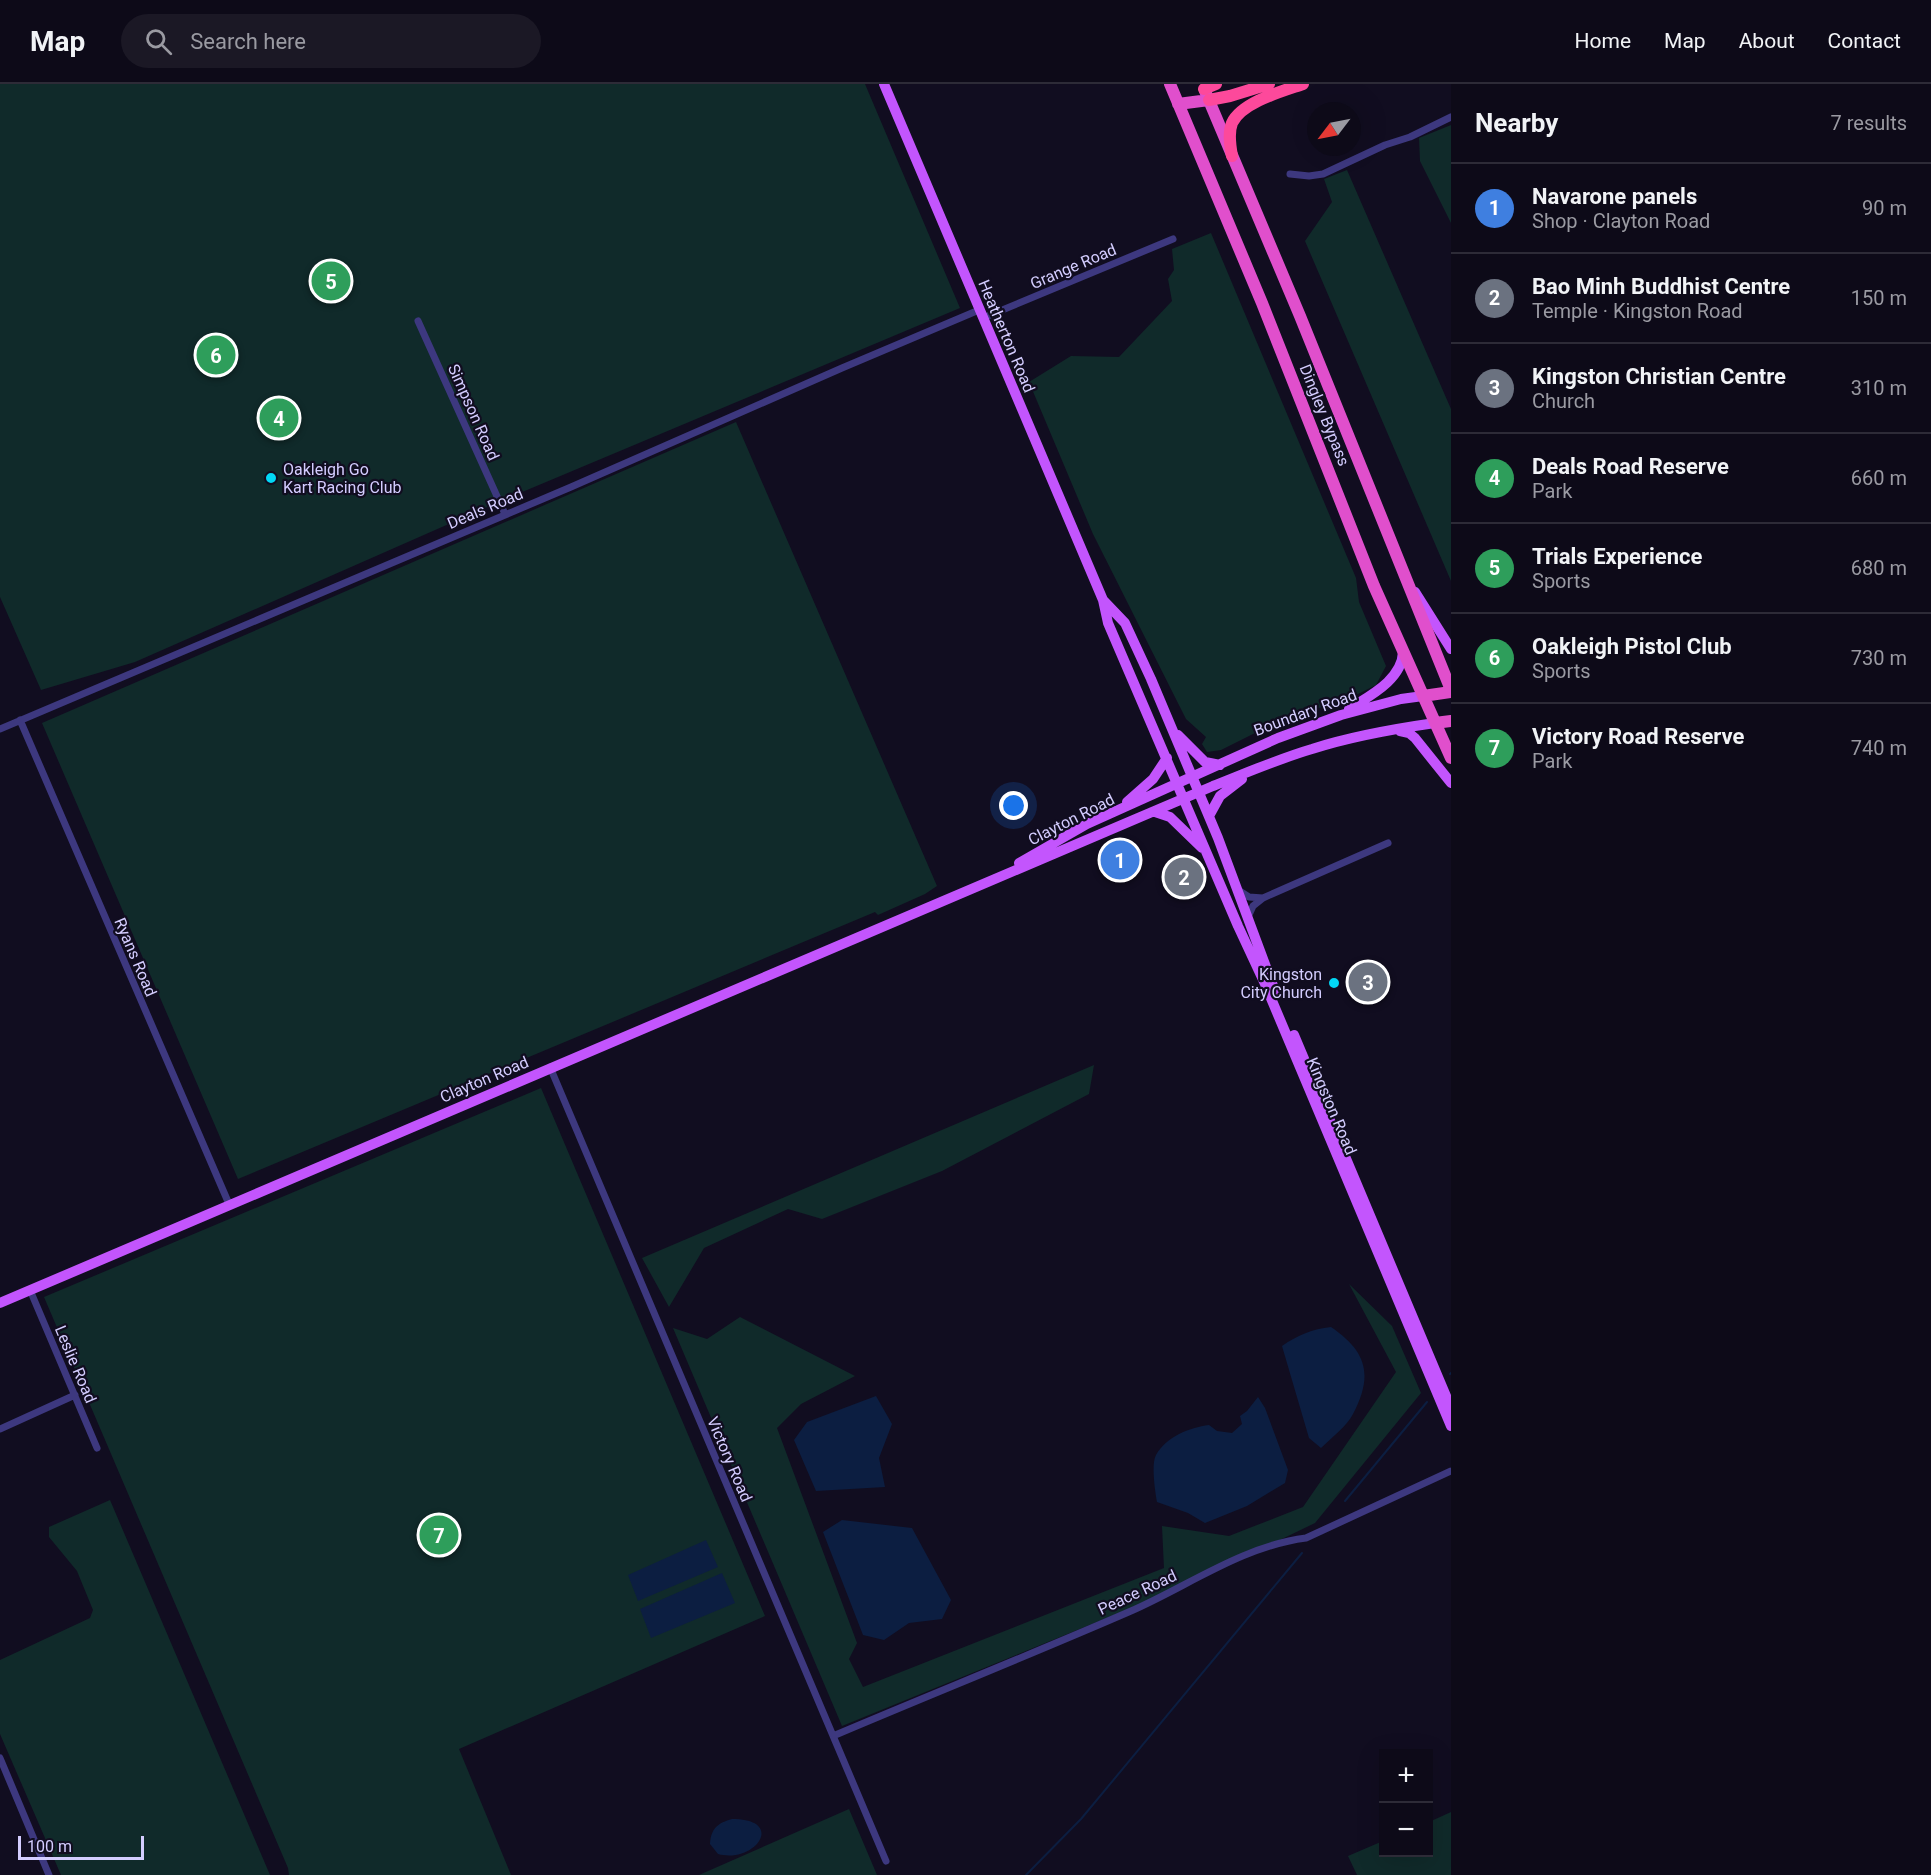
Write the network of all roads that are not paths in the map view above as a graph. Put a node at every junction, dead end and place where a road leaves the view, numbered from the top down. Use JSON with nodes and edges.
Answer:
{"nodes":[{"id":1,"x":884,"y":84,"type":"edge"},
{"id":2,"x":1170,"y":84,"type":"edge"},
{"id":3,"x":1269,"y":84,"type":"edge"},
{"id":4,"x":1303,"y":84,"type":"edge"},
{"id":5,"x":1208,"y":89,"type":"edge"},
{"id":6,"x":1178,"y":102,"type":"junction"},
{"id":7,"x":1451,"y":117,"type":"edge"},
{"id":8,"x":1232,"y":156,"type":"junction"},
{"id":9,"x":1290,"y":174,"type":"dead end"},
{"id":10,"x":1173,"y":239,"type":"dead end"},
{"id":11,"x":981,"y":314,"type":"junction"},
{"id":12,"x":418,"y":321,"type":"dead end"},
{"id":13,"x":505,"y":514,"type":"junction"},
{"id":14,"x":1407,"y":582,"type":"junction"},
{"id":15,"x":1103,"y":600,"type":"junction"},
{"id":16,"x":1451,"y":649,"type":"edge"},
{"id":17,"x":1403,"y":652,"type":"junction"},
{"id":18,"x":1451,"y":691,"type":"edge"},
{"id":19,"x":1423,"y":696,"type":"junction"},
{"id":20,"x":1341,"y":715,"type":"junction"},
{"id":21,"x":1166,"y":718,"type":"junction"},
{"id":22,"x":20,"y":720,"type":"junction"},
{"id":23,"x":1451,"y":721,"type":"edge"},
{"id":24,"x":1435,"y":723,"type":"junction"},
{"id":25,"x":0,"y":729,"type":"edge"},
{"id":26,"x":1391,"y":730,"type":"junction"},
{"id":27,"x":1167,"y":758,"type":"junction"},
{"id":28,"x":1451,"y":758,"type":"edge"},
{"id":29,"x":1220,"y":765,"type":"junction"},
{"id":30,"x":1256,"y":768,"type":"junction"},
{"id":31,"x":1192,"y":777,"type":"junction"},
{"id":32,"x":1451,"y":783,"type":"edge"},
{"id":33,"x":1177,"y":784,"type":"junction"},
{"id":34,"x":1199,"y":792,"type":"junction"},
{"id":35,"x":1184,"y":799,"type":"junction"},
{"id":36,"x":1155,"y":812,"type":"junction"},
{"id":37,"x":1110,"y":814,"type":"junction"},
{"id":38,"x":1209,"y":816,"type":"junction"},
{"id":39,"x":1111,"y":830,"type":"junction"},
{"id":40,"x":1388,"y":843,"type":"dead end"},
{"id":41,"x":1209,"y":858,"type":"junction"},
{"id":42,"x":979,"y":884,"type":"junction"},
{"id":43,"x":1237,"y":889,"type":"junction"},
{"id":44,"x":1263,"y":898,"type":"junction"},
{"id":45,"x":1247,"y":919,"type":"junction"},
{"id":46,"x":550,"y":1067,"type":"junction"},
{"id":47,"x":229,"y":1204,"type":"junction"},
{"id":48,"x":30,"y":1290,"type":"junction"},
{"id":49,"x":0,"y":1303,"type":"edge"},
{"id":50,"x":75,"y":1395,"type":"junction"},
{"id":51,"x":1451,"y":1408,"type":"edge"},
{"id":52,"x":1451,"y":1426,"type":"edge"},
{"id":53,"x":0,"y":1429,"type":"edge"},
{"id":54,"x":97,"y":1448,"type":"dead end"},
{"id":55,"x":1451,"y":1471,"type":"edge"},
{"id":56,"x":833,"y":1736,"type":"junction"},
{"id":57,"x":0,"y":1758,"type":"edge"},
{"id":58,"x":886,"y":1861,"type":"dead end"},
{"id":59,"x":49,"y":1875,"type":"edge"}],
"edges":[{"from":1,"to":11,"type":"main road","name":"Heatherton Road"},
{"from":2,"to":6,"type":"highway","name":"Dingley Bypass"},
{"from":3,"to":5,"type":"highway"},
{"from":4,"to":8,"type":"highway"},
{"from":5,"to":6,"type":"highway"},
{"from":5,"to":8,"type":"highway","name":"Dingley Bypass"},
{"from":6,"to":17,"type":"highway","name":"Dingley Bypass"},
{"from":7,"to":9,"type":"street"},
{"from":8,"to":14,"type":"highway","name":"Dingley Bypass"},
{"from":10,"to":11,"type":"street","name":"Grange Road"},
{"from":11,"to":13,"type":"street","name":"Deals Road"},
{"from":11,"to":15,"type":"main road","name":"Heatherton Road"},
{"from":12,"to":13,"type":"street","name":"Simpson Road"},
{"from":13,"to":22,"type":"street","name":"Deals Road"},
{"from":14,"to":16,"type":"main road"},
{"from":14,"to":18,"type":"highway","name":"Dingley Bypass"},
{"from":15,"to":21,"type":"main road","name":"Heatherton Road"},
{"from":15,"to":27,"type":"main road","name":"Heatherton Road"},
{"from":17,"to":19,"type":"highway","name":"Dingley Bypass"},
{"from":17,"to":20,"type":"main road"},
{"from":18,"to":19,"type":"highway","name":"Boundary Road"},
{"from":19,"to":20,"type":"main road","name":"Boundary Road"},
{"from":19,"to":24,"type":"highway","name":"Dingley Bypass"},
{"from":20,"to":29,"type":"main road","name":"Boundary Road"},
{"from":21,"to":29,"type":"main road"},
{"from":21,"to":31,"type":"main road","name":"Heatherton Road"},
{"from":22,"to":25,"type":"street","name":"Deals Road"},
{"from":22,"to":47,"type":"street","name":"Ryans Road"},
{"from":23,"to":24,"type":"highway"},
{"from":24,"to":26,"type":"main road"},
{"from":24,"to":28,"type":"highway","name":"Dingley Bypass"},
{"from":26,"to":30,"type":"main road"},
{"from":26,"to":32,"type":"main road"},
{"from":27,"to":33,"type":"main road","name":"Heatherton Road"},
{"from":27,"to":37,"type":"main road"},
{"from":29,"to":31,"type":"main road","name":"Boundary Road"},
{"from":30,"to":34,"type":"main road"},
{"from":30,"to":38,"type":"main road"},
{"from":31,"to":33,"type":"main road","name":"Boundary Road"},
{"from":31,"to":34,"type":"main road","name":"Heatherton Road"},
{"from":33,"to":35,"type":"main road","name":"Heatherton Road"},
{"from":33,"to":37,"type":"main road","name":"Clayton Road"},
{"from":34,"to":35,"type":"main road"},
{"from":34,"to":38,"type":"main road","name":"Kingston Road"},
{"from":35,"to":36,"type":"main road","name":"Clayton Road"},
{"from":35,"to":41,"type":"main road","name":"Kingston Road"},
{"from":36,"to":39,"type":"main road","name":"Clayton Road"},
{"from":36,"to":41,"type":"main road"},
{"from":37,"to":39,"type":"main road"},
{"from":37,"to":42,"type":"main road","name":"Clayton Road"},
{"from":38,"to":43,"type":"main road","name":"Kingston Road"},
{"from":39,"to":42,"type":"main road","name":"Clayton Road"},
{"from":40,"to":44,"type":"street"},
{"from":41,"to":52,"type":"main road","name":"Kingston Road"},
{"from":42,"to":46,"type":"main road","name":"Clayton Road"},
{"from":43,"to":44,"type":"street"},
{"from":43,"to":45,"type":"main road","name":"Kingston Road"},
{"from":44,"to":45,"type":"street"},
{"from":45,"to":51,"type":"main road","name":"Kingston Road"},
{"from":46,"to":47,"type":"main road","name":"Clayton Road"},
{"from":46,"to":56,"type":"street","name":"Victory Road"},
{"from":47,"to":48,"type":"main road","name":"Clayton Road"},
{"from":48,"to":49,"type":"main road","name":"Clayton Road"},
{"from":48,"to":50,"type":"street","name":"Leslie Road"},
{"from":50,"to":53,"type":"street"},
{"from":50,"to":54,"type":"street","name":"Leslie Road"},
{"from":55,"to":56,"type":"street","name":"Peace Road"},
{"from":56,"to":58,"type":"street","name":"Victory Road"},
{"from":57,"to":59,"type":"street"}]}
